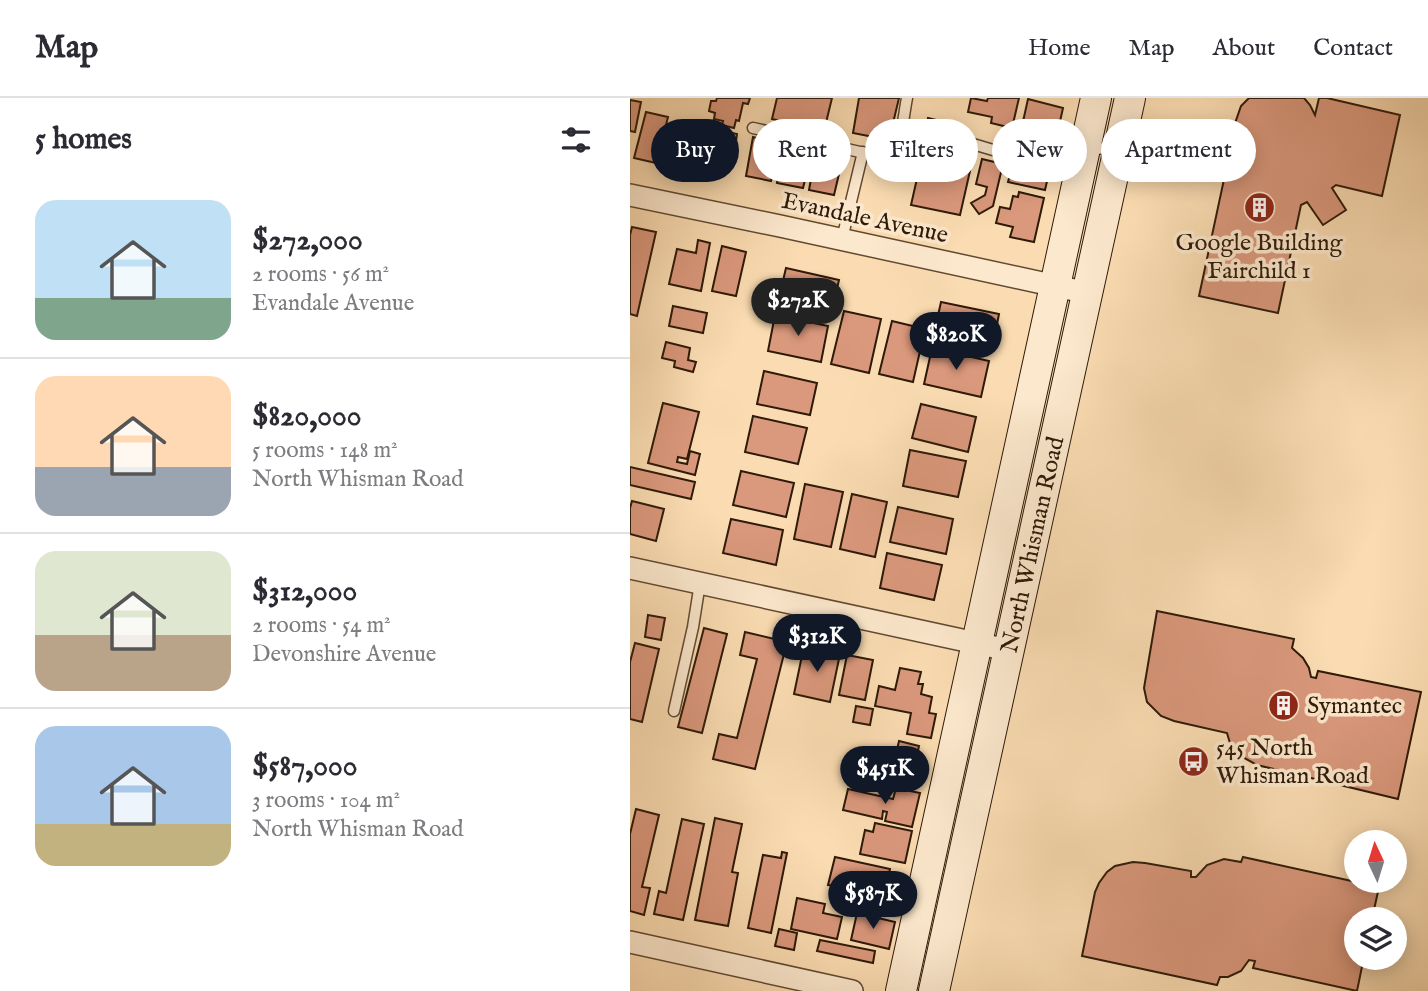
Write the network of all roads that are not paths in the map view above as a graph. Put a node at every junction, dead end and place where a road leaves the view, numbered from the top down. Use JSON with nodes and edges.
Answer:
{"nodes":[{"id":1,"x":908,"y":98,"type":"edge"},
{"id":2,"x":1096,"y":98,"type":"edge"},
{"id":3,"x":1130,"y":98,"type":"edge"},
{"id":4,"x":1125,"y":119,"type":"edge"},
{"id":5,"x":1087,"y":141,"type":"edge"},
{"id":6,"x":851,"y":149,"type":"edge"},
{"id":7,"x":863,"y":152,"type":"junction"},
{"id":8,"x":1078,"y":182,"type":"edge"},
{"id":9,"x":1111,"y":182,"type":"edge"},
{"id":10,"x":630,"y":195,"type":"edge"},
{"id":11,"x":842,"y":239,"type":"junction"},
{"id":12,"x":1055,"y":285,"type":"junction"},
{"id":13,"x":1088,"y":293,"type":"junction"},
{"id":14,"x":1027,"y":417,"type":"junction"},
{"id":15,"x":1058,"y":425,"type":"junction"},
{"id":16,"x":630,"y":568,"type":"edge"},
{"id":17,"x":700,"y":583,"type":"junction"},
{"id":18,"x":977,"y":644,"type":"junction"},
{"id":19,"x":1008,"y":650,"type":"junction"},
{"id":20,"x":674,"y":711,"type":"dead end"},
{"id":21,"x":630,"y":942,"type":"edge"},
{"id":22,"x":852,"y":991,"type":"edge"},
{"id":23,"x":901,"y":991,"type":"edge"},
{"id":24,"x":934,"y":991,"type":"edge"}],
"edges":[{"from":1,"to":7,"type":"lane"},
{"from":2,"to":5,"type":"main road","name":"North Whisman Road"},
{"from":3,"to":4,"type":"main road","name":"North Whisman Road"},
{"from":6,"to":7,"type":"lane"},
{"from":7,"to":11,"type":"lane"},
{"from":8,"to":12,"type":"main road","name":"North Whisman Road"},
{"from":9,"to":13,"type":"main road","name":"North Whisman Road"},
{"from":10,"to":11,"type":"street","name":"Evandale Avenue"},
{"from":11,"to":12,"type":"street","name":"Evandale Avenue"},
{"from":12,"to":13,"type":"street","name":"Evandale Avenue"},
{"from":12,"to":14,"type":"main road","name":"North Whisman Road"},
{"from":13,"to":15,"type":"main road","name":"North Whisman Road"},
{"from":14,"to":15,"type":"main road"},
{"from":14,"to":18,"type":"main road","name":"North Whisman Road"},
{"from":15,"to":19,"type":"main road","name":"North Whisman Road"},
{"from":16,"to":17,"type":"street"},
{"from":17,"to":18,"type":"street"},
{"from":17,"to":20,"type":"lane"},
{"from":18,"to":19,"type":"street"},
{"from":18,"to":23,"type":"main road","name":"North Whisman Road"},
{"from":19,"to":24,"type":"main road","name":"North Whisman Road"},
{"from":21,"to":22,"type":"street"}]}
